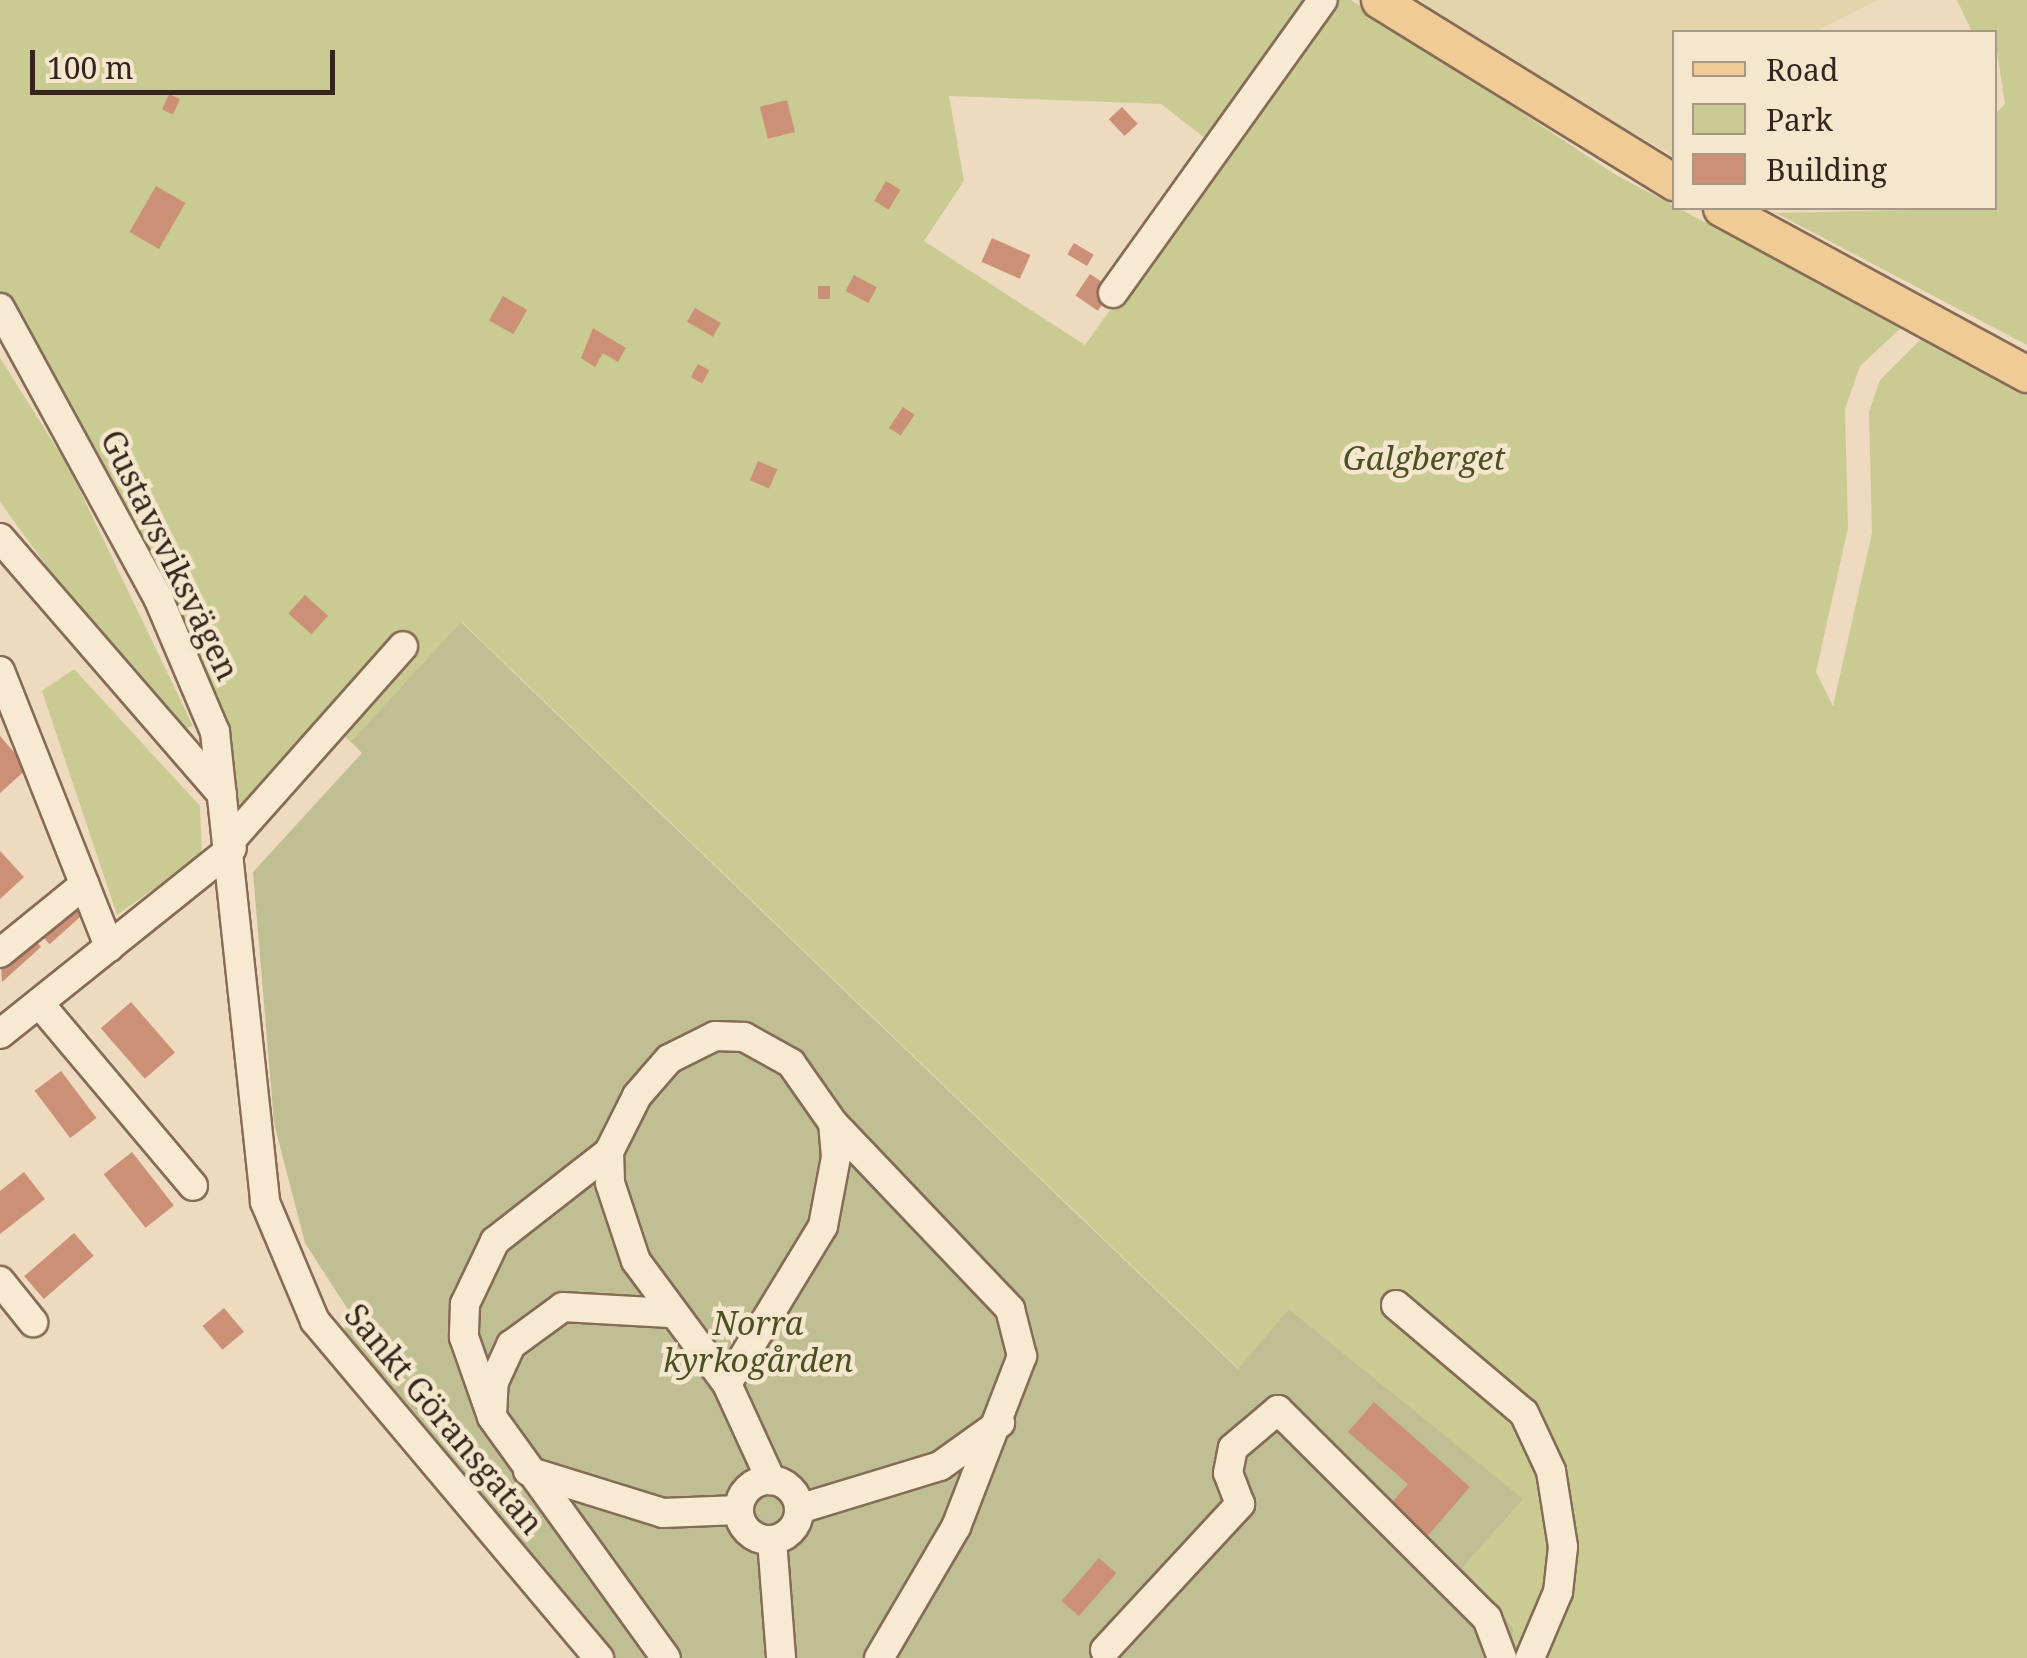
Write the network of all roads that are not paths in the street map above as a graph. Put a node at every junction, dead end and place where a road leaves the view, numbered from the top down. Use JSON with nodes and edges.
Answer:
{"nodes":[{"id":1,"x":1322,"y":0,"type":"edge"},
{"id":2,"x":1379,"y":0,"type":"edge"},
{"id":3,"x":1672,"y":181,"type":"edge"},
{"id":4,"x":1725,"y":210,"type":"edge"},
{"id":5,"x":1113,"y":293,"type":"dead end"},
{"id":6,"x":0,"y":308,"type":"edge"},
{"id":7,"x":2027,"y":374,"type":"edge"},
{"id":8,"x":0,"y":538,"type":"edge"},
{"id":9,"x":403,"y":646,"type":"dead end"},
{"id":10,"x":0,"y":671,"type":"edge"},
{"id":11,"x":228,"y":804,"type":"junction"},
{"id":12,"x":231,"y":844,"type":"junction"},
{"id":13,"x":85,"y":884,"type":"junction"},
{"id":14,"x":109,"y":947,"type":"junction"},
{"id":15,"x":0,"y":954,"type":"edge"},
{"id":16,"x":38,"y":1003,"type":"junction"},
{"id":17,"x":0,"y":1034,"type":"edge"},
{"id":18,"x":834,"y":1123,"type":"junction"},
{"id":19,"x":609,"y":1152,"type":"junction"},
{"id":20,"x":193,"y":1186,"type":"dead end"},
{"id":21,"x":0,"y":1281,"type":"edge"},
{"id":22,"x":1396,"y":1305,"type":"dead end"},
{"id":23,"x":669,"y":1313,"type":"junction"},
{"id":24,"x":33,"y":1322,"type":"dead end"},
{"id":25,"x":726,"y":1384,"type":"junction"},
{"id":26,"x":492,"y":1417,"type":"junction"},
{"id":27,"x":1005,"y":1418,"type":"junction"},
{"id":28,"x":528,"y":1472,"type":"junction"},
{"id":29,"x":772,"y":1480,"type":"junction"},
{"id":30,"x":799,"y":1509,"type":"junction"},
{"id":31,"x":739,"y":1510,"type":"junction"},
{"id":32,"x":772,"y":1540,"type":"junction"},
{"id":33,"x":1106,"y":1650,"type":"dead end"},
{"id":34,"x":599,"y":1658,"type":"edge"},
{"id":35,"x":666,"y":1658,"type":"edge"},
{"id":36,"x":781,"y":1658,"type":"edge"},
{"id":37,"x":878,"y":1658,"type":"edge"},
{"id":38,"x":1502,"y":1658,"type":"edge"},
{"id":39,"x":1530,"y":1658,"type":"edge"}],
"edges":[{"from":1,"to":5,"type":"street"},
{"from":2,"to":3,"type":"main road"},
{"from":4,"to":7,"type":"main road"},
{"from":6,"to":11,"type":"street","name":"Gustavsviksvägen"},
{"from":8,"to":11,"type":"street"},
{"from":9,"to":12,"type":"street"},
{"from":10,"to":13,"type":"street"},
{"from":11,"to":12,"type":"street","name":"Gustavsviksvägen"},
{"from":12,"to":14,"type":"street"},
{"from":12,"to":34,"type":"street","name":"Sankt Göransgatan"},
{"from":13,"to":14,"type":"street"},
{"from":13,"to":15,"type":"street"},
{"from":14,"to":16,"type":"street"},
{"from":16,"to":17,"type":"street"},
{"from":16,"to":20,"type":"street"},
{"from":18,"to":19,"type":"street"},
{"from":18,"to":25,"type":"street"},
{"from":18,"to":27,"type":"street"},
{"from":19,"to":23,"type":"street"},
{"from":19,"to":26,"type":"street"},
{"from":21,"to":24,"type":"street"},
{"from":22,"to":39,"type":"street"},
{"from":23,"to":25,"type":"street"},
{"from":23,"to":26,"type":"street"},
{"from":25,"to":29,"type":"street"},
{"from":26,"to":28,"type":"street"},
{"from":27,"to":30,"type":"street"},
{"from":27,"to":37,"type":"street"},
{"from":28,"to":31,"type":"street"},
{"from":28,"to":35,"type":"street"},
{"from":29,"to":30,"type":"street"},
{"from":29,"to":31,"type":"street"},
{"from":30,"to":32,"type":"street"},
{"from":31,"to":32,"type":"street"},
{"from":32,"to":36,"type":"street"},
{"from":33,"to":38,"type":"street"}]}
